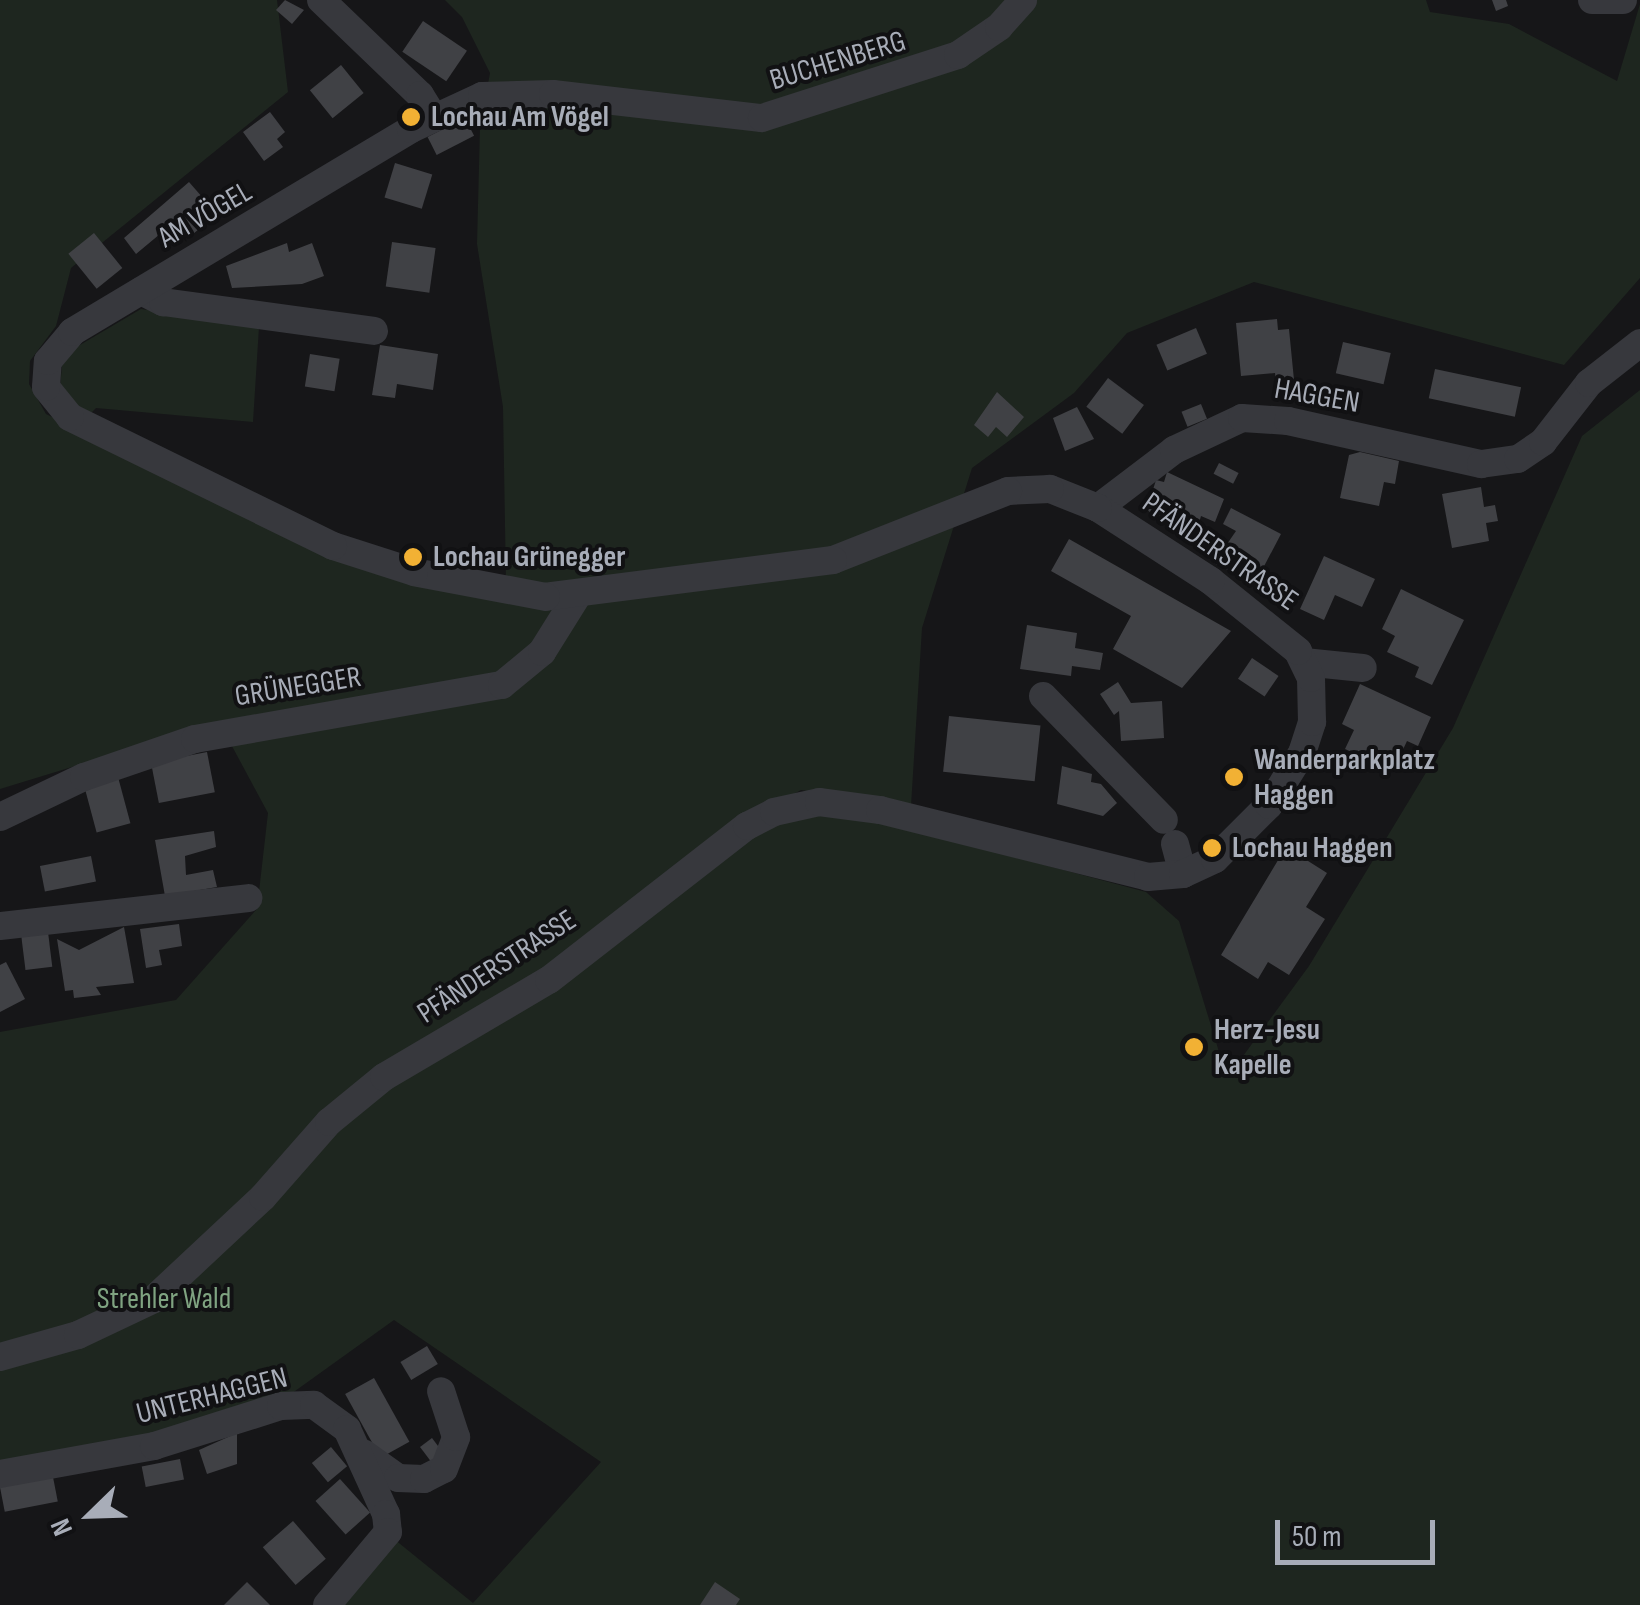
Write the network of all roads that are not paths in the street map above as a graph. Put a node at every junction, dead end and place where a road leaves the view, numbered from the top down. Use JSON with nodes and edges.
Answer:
{"nodes":[{"id":1,"x":321,"y":0,"type":"edge"},
{"id":2,"x":1024,"y":0,"type":"edge"},
{"id":3,"x":1592,"y":0,"type":"edge"},
{"id":4,"x":1623,"y":0,"type":"edge"},
{"id":5,"x":650,"y":108,"type":"joint"},
{"id":6,"x":434,"y":117,"type":"junction"},
{"id":7,"x":141,"y":291,"type":"junction"},
{"id":8,"x":374,"y":331,"type":"dead end"},
{"id":9,"x":1640,"y":343,"type":"edge"},
{"id":10,"x":50,"y":395,"type":"joint"},
{"id":11,"x":1098,"y":508,"type":"junction"},
{"id":12,"x":576,"y":596,"type":"junction"},
{"id":13,"x":1304,"y":662,"type":"junction"},
{"id":14,"x":1362,"y":668,"type":"dead end"},
{"id":15,"x":1043,"y":696,"type":"dead end"},
{"id":16,"x":0,"y":817,"type":"edge"},
{"id":17,"x":1183,"y":874,"type":"junction"},
{"id":18,"x":248,"y":898,"type":"dead end"},
{"id":19,"x":0,"y":926,"type":"edge"},
{"id":20,"x":0,"y":1356,"type":"edge"},
{"id":21,"x":441,"y":1392,"type":"dead end"},
{"id":22,"x":355,"y":1444,"type":"junction"},
{"id":23,"x":0,"y":1474,"type":"edge"},
{"id":24,"x":327,"y":1605,"type":"edge"}],
"edges":[{"from":1,"to":6,"type":"street"},
{"from":2,"to":5,"type":"street","name":"BUCHENBERG"},
{"from":3,"to":4,"type":"street"},
{"from":5,"to":6,"type":"street","name":"AM VÖGEL"},
{"from":6,"to":7,"type":"street","name":"AM VÖGEL"},
{"from":7,"to":8,"type":"street"},
{"from":7,"to":10,"type":"street","name":"AM VÖGEL"},
{"from":9,"to":11,"type":"street","name":"HAGGEN"},
{"from":10,"to":12,"type":"street","name":"PFÄNDERSTRASSE"},
{"from":11,"to":12,"type":"street","name":"PFÄNDERSTRASSE"},
{"from":11,"to":13,"type":"street","name":"PFÄNDERSTRASSE"},
{"from":12,"to":16,"type":"street","name":"GRÜNEGGER"},
{"from":13,"to":14,"type":"street"},
{"from":13,"to":17,"type":"street"},
{"from":15,"to":17,"type":"street"},
{"from":17,"to":20,"type":"street","name":"PFÄNDERSTRASSE"},
{"from":18,"to":19,"type":"street"},
{"from":21,"to":22,"type":"street"},
{"from":22,"to":23,"type":"street","name":"UNTERHAGGEN"},
{"from":22,"to":24,"type":"street","name":"UNTERHAGGEN"}]}
